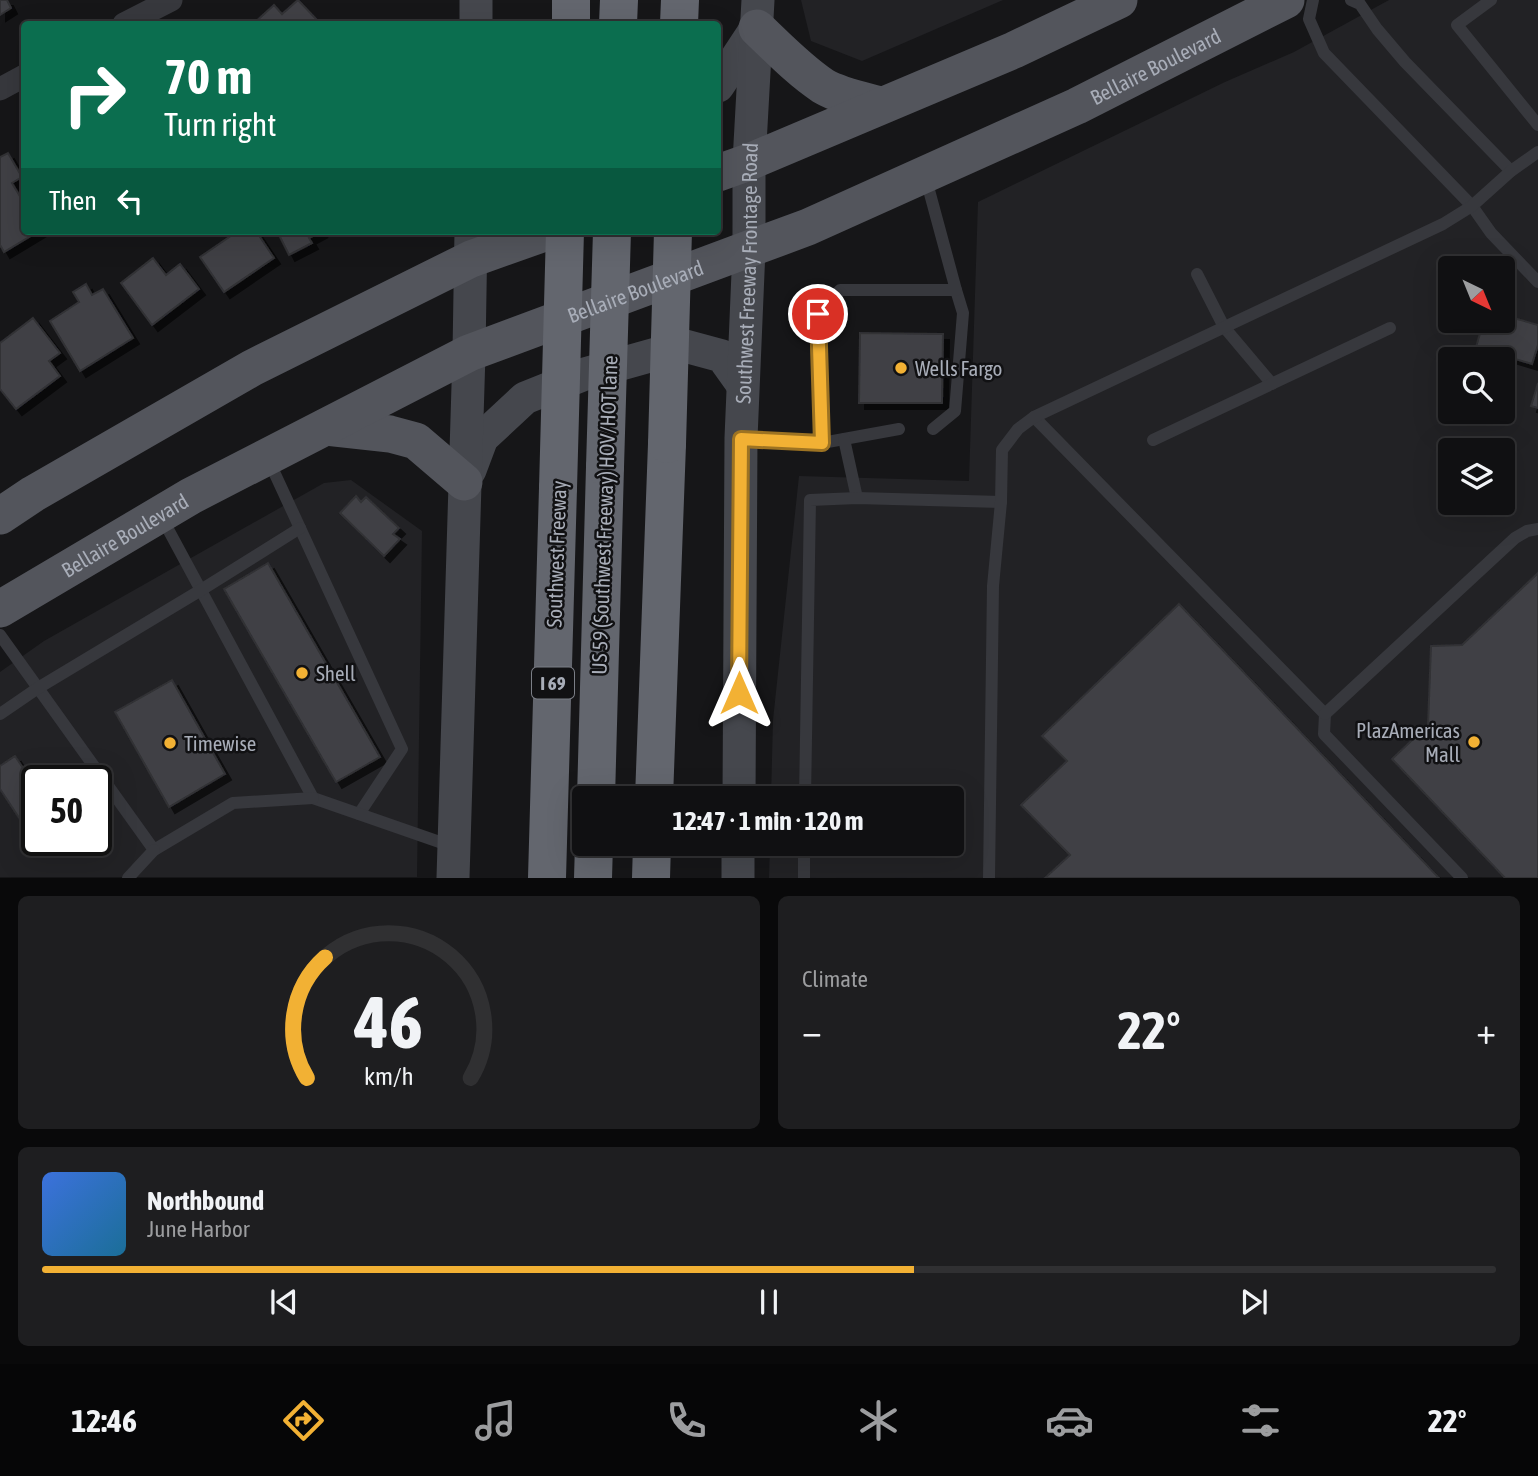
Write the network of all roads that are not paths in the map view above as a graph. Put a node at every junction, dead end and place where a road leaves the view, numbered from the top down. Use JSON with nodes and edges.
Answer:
{"nodes":[{"id":1,"x":171,"y":0,"type":"edge"},
{"id":2,"x":476,"y":0,"type":"edge"},
{"id":3,"x":571,"y":0,"type":"edge"},
{"id":4,"x":619,"y":0,"type":"edge"},
{"id":5,"x":1119,"y":0,"type":"edge"},
{"id":6,"x":1286,"y":0,"type":"edge"},
{"id":7,"x":1313,"y":0,"type":"edge"},
{"id":8,"x":1351,"y":0,"type":"edge"},
{"id":9,"x":1491,"y":0,"type":"edge"},
{"id":10,"x":757,"y":14,"type":"edge"},
{"id":11,"x":130,"y":21,"type":"edge"},
{"id":12,"x":476,"y":21,"type":"edge"},
{"id":13,"x":571,"y":21,"type":"edge"},
{"id":14,"x":618,"y":21,"type":"edge"},
{"id":15,"x":21,"y":78,"type":"edge"},
{"id":16,"x":721,"y":80,"type":"edge"},
{"id":17,"x":0,"y":89,"type":"edge"},
{"id":18,"x":881,"y":104,"type":"junction"},
{"id":19,"x":1538,"y":125,"type":"edge"},
{"id":20,"x":1538,"y":152,"type":"edge"},
{"id":21,"x":734,"y":167,"type":"edge"},
{"id":22,"x":1511,"y":171,"type":"junction"},
{"id":23,"x":925,"y":175,"type":"junction"},
{"id":24,"x":1472,"y":206,"type":"junction"},
{"id":25,"x":527,"y":235,"type":"edge"},
{"id":26,"x":565,"y":235,"type":"edge"},
{"id":27,"x":612,"y":235,"type":"edge"},
{"id":28,"x":673,"y":235,"type":"edge"},
{"id":29,"x":471,"y":245,"type":"edge"},
{"id":30,"x":749,"y":249,"type":"junction"},
{"id":31,"x":1197,"y":274,"type":"dead end"},
{"id":32,"x":1538,"y":282,"type":"edge"},
{"id":33,"x":956,"y":290,"type":"junction"},
{"id":34,"x":1224,"y":327,"type":"junction"},
{"id":35,"x":1390,"y":328,"type":"dead end"},
{"id":36,"x":469,"y":353,"type":"junction"},
{"id":37,"x":742,"y":384,"type":"junction"},
{"id":38,"x":1272,"y":384,"type":"junction"},
{"id":39,"x":1034,"y":417,"type":"junction"},
{"id":40,"x":326,"y":427,"type":"junction"},
{"id":41,"x":899,"y":429,"type":"dead end"},
{"id":42,"x":933,"y":429,"type":"dead end"},
{"id":43,"x":741,"y":439,"type":"junction"},
{"id":44,"x":844,"y":439,"type":"junction"},
{"id":45,"x":1153,"y":439,"type":"dead end"},
{"id":46,"x":822,"y":443,"type":"junction"},
{"id":47,"x":267,"y":457,"type":"junction"},
{"id":48,"x":464,"y":482,"type":"junction"},
{"id":49,"x":857,"y":498,"type":"junction"},
{"id":50,"x":1001,"y":502,"type":"junction"},
{"id":51,"x":160,"y":515,"type":"junction"},
{"id":52,"x":0,"y":516,"type":"edge"},
{"id":53,"x":300,"y":528,"type":"junction"},
{"id":54,"x":1538,"y":529,"type":"edge"},
{"id":55,"x":201,"y":590,"type":"junction"},
{"id":56,"x":0,"y":609,"type":"edge"},
{"id":57,"x":0,"y":635,"type":"edge"},
{"id":58,"x":38,"y":688,"type":"junction"},
{"id":59,"x":1325,"y":714,"type":"junction"},
{"id":60,"x":0,"y":715,"type":"edge"},
{"id":61,"x":596,"y":786,"type":"edge"},
{"id":62,"x":654,"y":786,"type":"edge"},
{"id":63,"x":739,"y":786,"type":"edge"},
{"id":64,"x":805,"y":786,"type":"edge"},
{"id":65,"x":313,"y":798,"type":"junction"},
{"id":66,"x":359,"y":814,"type":"junction"},
{"id":67,"x":154,"y":850,"type":"junction"},
{"id":68,"x":594,"y":856,"type":"edge"},
{"id":69,"x":652,"y":856,"type":"edge"},
{"id":70,"x":738,"y":856,"type":"edge"},
{"id":71,"x":804,"y":856,"type":"edge"},
{"id":72,"x":453,"y":862,"type":"edge"},
{"id":73,"x":128,"y":877,"type":"edge"},
{"id":74,"x":547,"y":877,"type":"edge"},
{"id":75,"x":593,"y":877,"type":"edge"},
{"id":76,"x":651,"y":877,"type":"edge"},
{"id":77,"x":738,"y":877,"type":"edge"},
{"id":78,"x":804,"y":877,"type":"edge"},
{"id":79,"x":989,"y":877,"type":"edge"},
{"id":80,"x":1462,"y":877,"type":"edge"}],
"edges":[{"from":1,"to":11,"type":"street"},
{"from":2,"to":12,"type":"main road"},
{"from":3,"to":13,"type":"highway"},
{"from":4,"to":14,"type":"highway"},
{"from":5,"to":18,"type":"main road"},
{"from":6,"to":23,"type":"main road","name":"Bellaire Boulevard"},
{"from":7,"to":24,"type":"lane"},
{"from":8,"to":22,"type":"lane"},
{"from":9,"to":19,"type":"lane"},
{"from":10,"to":16,"type":"main road"},
{"from":10,"to":18,"type":"main road"},
{"from":10,"to":21,"type":"main road","name":"Southwest Freeway Frontage Road"},
{"from":15,"to":17,"type":"street"},
{"from":18,"to":21,"type":"main road"},
{"from":20,"to":22,"type":"lane"},
{"from":21,"to":30,"type":"main road","name":"Southwest Freeway Frontage Road"},
{"from":22,"to":24,"type":"lane"},
{"from":23,"to":30,"type":"main road","name":"Bellaire Boulevard"},
{"from":23,"to":33,"type":"lane"},
{"from":24,"to":32,"type":"lane"},
{"from":24,"to":34,"type":"lane"},
{"from":25,"to":29,"type":"main road"},
{"from":26,"to":74,"type":"highway","name":"Southwest Freeway","number":"I 69","bridge":true},
{"from":27,"to":61,"type":"highway","name":"US 59 (Southwest Freeway) HOV/HOT lane","bridge":true},
{"from":28,"to":62,"type":"highway","bridge":true},
{"from":29,"to":36,"type":"main road"},
{"from":29,"to":52,"type":"main road"},
{"from":30,"to":36,"type":"main road","name":"Bellaire Boulevard"},
{"from":30,"to":37,"type":"main road","name":"Southwest Freeway Frontage Road"},
{"from":31,"to":34,"type":"lane"},
{"from":33,"to":42,"type":"lane"},
{"from":33,"to":46,"type":"lane"},
{"from":34,"to":38,"type":"lane"},
{"from":34,"to":39,"type":"lane"},
{"from":35,"to":38,"type":"lane"},
{"from":36,"to":40,"type":"main road","name":"Bellaire Boulevard"},
{"from":36,"to":48,"type":"main road"},
{"from":37,"to":43,"type":"main road","name":"Southwest Freeway Frontage Road"},
{"from":37,"to":48,"type":"main road"},
{"from":38,"to":45,"type":"lane"},
{"from":39,"to":50,"type":"lane"},
{"from":39,"to":59,"type":"lane"},
{"from":40,"to":47,"type":"main road","name":"Bellaire Boulevard"},
{"from":40,"to":48,"type":"main road"},
{"from":41,"to":44,"type":"lane"},
{"from":43,"to":46,"type":"lane"},
{"from":43,"to":63,"type":"main road","name":"Southwest Freeway Frontage Road"},
{"from":44,"to":46,"type":"lane"},
{"from":44,"to":49,"type":"lane"},
{"from":47,"to":51,"type":"main road","name":"Bellaire Boulevard"},
{"from":47,"to":53,"type":"lane"},
{"from":48,"to":72,"type":"main road"},
{"from":49,"to":50,"type":"lane"},
{"from":49,"to":64,"type":"lane"},
{"from":50,"to":79,"type":"lane"},
{"from":51,"to":55,"type":"lane"},
{"from":51,"to":56,"type":"main road","name":"Bellaire Boulevard"},
{"from":53,"to":55,"type":"lane"},
{"from":53,"to":66,"type":"lane"},
{"from":54,"to":59,"type":"lane"},
{"from":55,"to":58,"type":"lane"},
{"from":55,"to":65,"type":"lane"},
{"from":57,"to":58,"type":"lane"},
{"from":58,"to":60,"type":"lane"},
{"from":58,"to":67,"type":"lane"},
{"from":59,"to":80,"type":"lane"},
{"from":65,"to":66,"type":"lane"},
{"from":65,"to":67,"type":"lane"},
{"from":66,"to":72,"type":"lane"},
{"from":67,"to":73,"type":"lane"},
{"from":68,"to":75,"type":"highway"},
{"from":69,"to":76,"type":"highway"},
{"from":70,"to":77,"type":"main road"},
{"from":71,"to":78,"type":"lane"}]}
